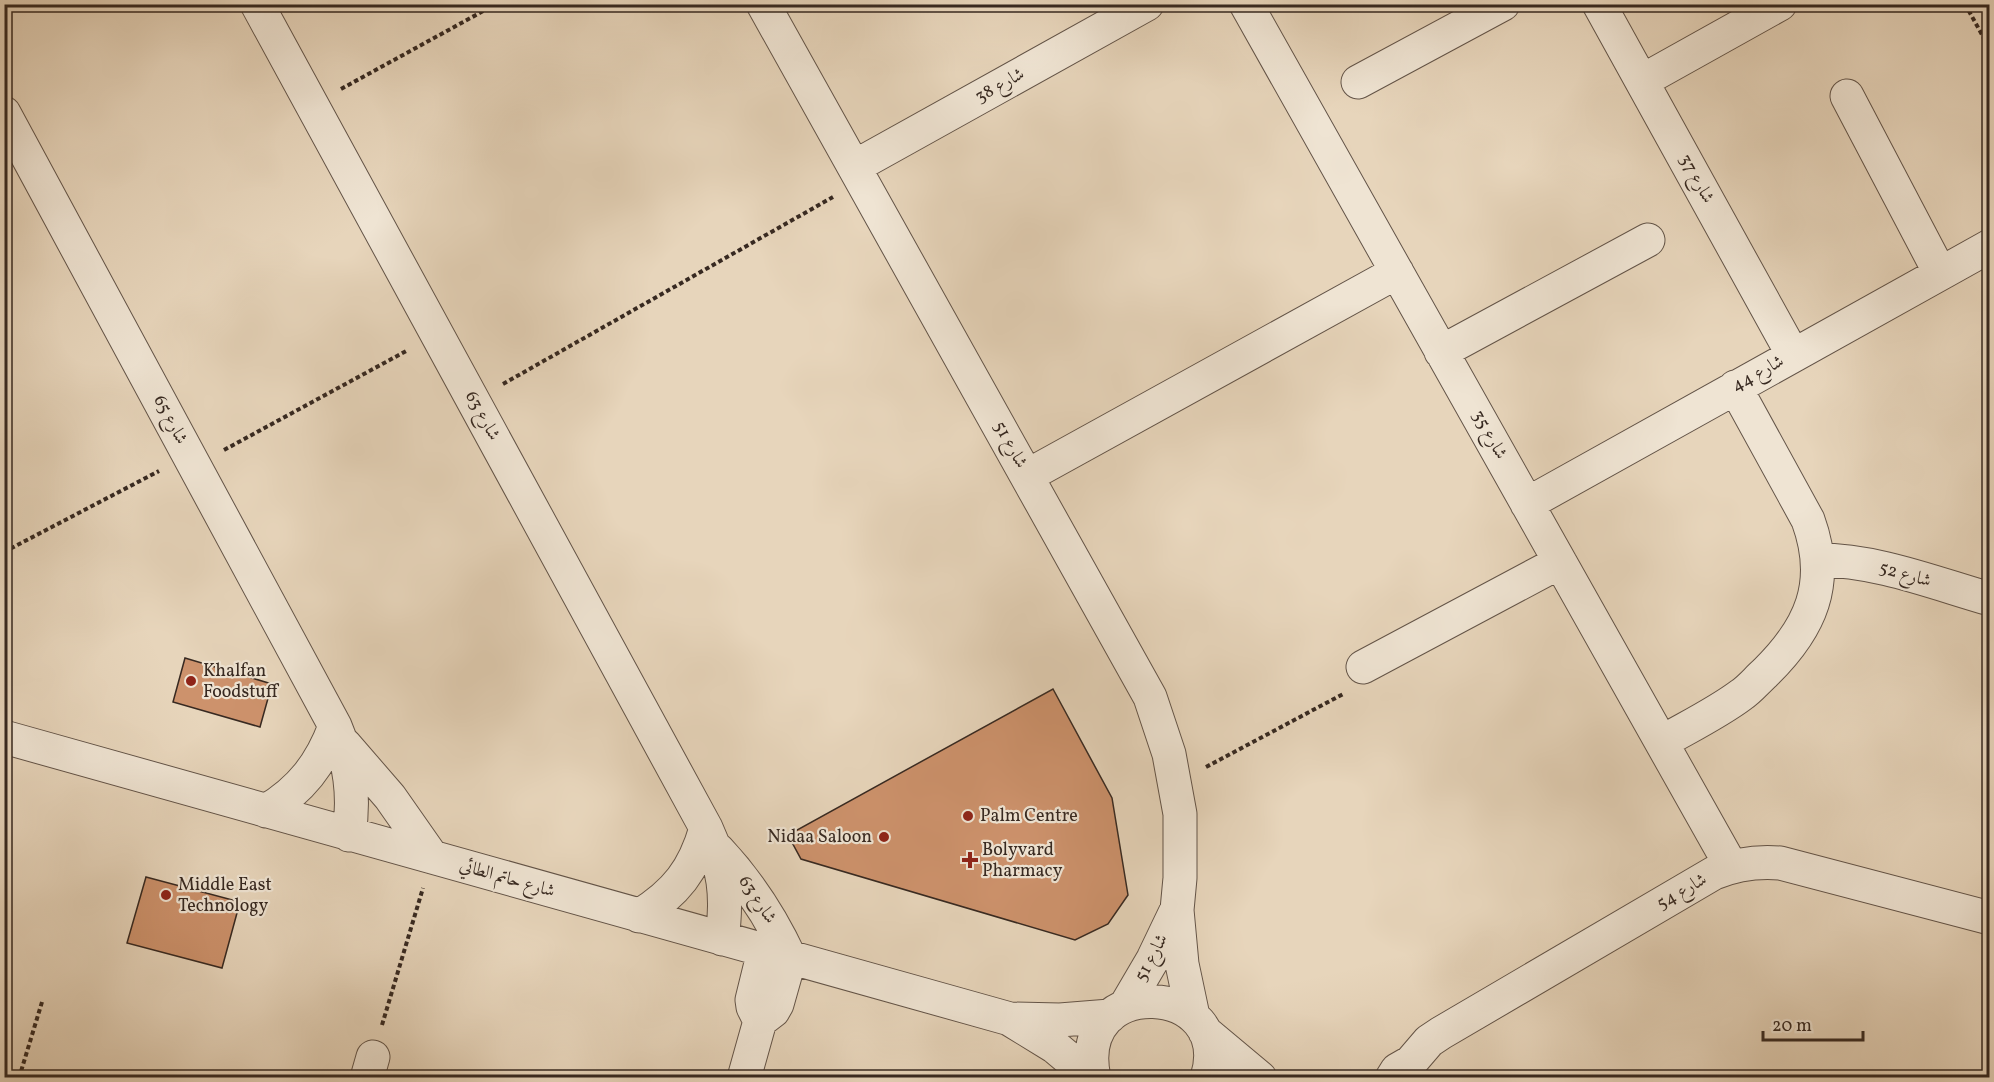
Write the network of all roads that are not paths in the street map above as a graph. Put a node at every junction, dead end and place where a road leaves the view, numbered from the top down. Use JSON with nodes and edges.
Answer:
{"nodes":[{"id":1,"x":257,"y":4,"type":"edge"},
{"id":2,"x":764,"y":4,"type":"edge"},
{"id":3,"x":1147,"y":4,"type":"edge"},
{"id":4,"x":1246,"y":4,"type":"edge"},
{"id":5,"x":1503,"y":4,"type":"edge"},
{"id":6,"x":1599,"y":4,"type":"edge"},
{"id":7,"x":1780,"y":4,"type":"edge"},
{"id":8,"x":1642,"y":81,"type":"junction"},
{"id":9,"x":1358,"y":82,"type":"dead end"},
{"id":10,"x":1847,"y":96,"type":"dead end"},
{"id":11,"x":4,"y":113,"type":"edge"},
{"id":12,"x":858,"y":174,"type":"junction"},
{"id":13,"x":1648,"y":240,"type":"dead end"},
{"id":14,"x":1989,"y":246,"type":"edge"},
{"id":15,"x":1396,"y":272,"type":"junction"},
{"id":16,"x":1940,"y":273,"type":"junction"},
{"id":17,"x":1442,"y":352,"type":"junction"},
{"id":18,"x":1794,"y":354,"type":"junction"},
{"id":19,"x":1736,"y":387,"type":"junction"},
{"id":20,"x":1027,"y":476,"type":"junction"},
{"id":21,"x":1527,"y":504,"type":"junction"},
{"id":22,"x":1818,"y":560,"type":"junction"},
{"id":23,"x":1560,"y":562,"type":"junction"},
{"id":24,"x":1989,"y":599,"type":"edge"},
{"id":25,"x":1362,"y":667,"type":"road end"},
{"id":26,"x":339,"y":734,"type":"junction"},
{"id":27,"x":4,"y":737,"type":"edge"},
{"id":28,"x":1662,"y":742,"type":"junction"},
{"id":29,"x":266,"y":811,"type":"junction"},
{"id":30,"x":349,"y":835,"type":"junction"},
{"id":31,"x":711,"y":838,"type":"junction"},
{"id":32,"x":432,"y":857,"type":"junction"},
{"id":33,"x":1731,"y":866,"type":"junction"},
{"id":34,"x":1177,"y":910,"type":"junction"},
{"id":35,"x":639,"y":916,"type":"junction"},
{"id":36,"x":1989,"y":918,"type":"edge"},
{"id":37,"x":722,"y":939,"type":"junction"},
{"id":38,"x":777,"y":954,"type":"junction"},
{"id":39,"x":1118,"y":1011,"type":"junction"},
{"id":40,"x":1010,"y":1019,"type":"junction"},
{"id":41,"x":1199,"y":1024,"type":"junction"},
{"id":42,"x":1406,"y":1072,"type":"edge"},
{"id":43,"x":744,"y":1077,"type":"edge"},
{"id":44,"x":1093,"y":1077,"type":"edge"},
{"id":45,"x":1207,"y":1077,"type":"edge"},
{"id":46,"x":1260,"y":1077,"type":"edge"}],
"edges":[{"from":1,"to":31,"type":"street","name":"شارع 63"},
{"from":2,"to":12,"type":"street","name":"شارع 51"},
{"from":3,"to":12,"type":"street","name":"شارع 38"},
{"from":4,"to":15,"type":"street","name":"شارع 35"},
{"from":5,"to":9,"type":"street"},
{"from":6,"to":8,"type":"street","name":"شارع 37"},
{"from":7,"to":8,"type":"street"},
{"from":8,"to":18,"type":"street","name":"شارع 37"},
{"from":10,"to":16,"type":"street"},
{"from":11,"to":26,"type":"street","name":"شارع 65"},
{"from":12,"to":20,"type":"street","name":"شارع 51"},
{"from":13,"to":17,"type":"street"},
{"from":14,"to":16,"type":"street","name":"شارع 44"},
{"from":15,"to":17,"type":"street","name":"شارع 35"},
{"from":15,"to":20,"type":"street"},
{"from":16,"to":18,"type":"street","name":"شارع 44"},
{"from":17,"to":21,"type":"street","name":"شارع 35"},
{"from":18,"to":19,"type":"street","name":"شارع 44"},
{"from":19,"to":21,"type":"street","name":"شارع 44"},
{"from":19,"to":22,"type":"street"},
{"from":20,"to":34,"type":"street","name":"شارع 51"},
{"from":21,"to":23,"type":"street","name":"شارع 35"},
{"from":22,"to":24,"type":"street","name":"شارع 52"},
{"from":22,"to":28,"type":"street"},
{"from":23,"to":25,"type":"street"},
{"from":23,"to":28,"type":"street","name":"شارع 35"},
{"from":26,"to":29,"type":"street"},
{"from":26,"to":30,"type":"street","name":"شارع 65"},
{"from":26,"to":32,"type":"street","name":"شارع 65"},
{"from":27,"to":29,"type":"street","name":"شارع حاتم الطائي"},
{"from":28,"to":33,"type":"street","name":"شارع 35"},
{"from":29,"to":30,"type":"street","name":"شارع حاتم الطائي"},
{"from":30,"to":32,"type":"street","name":"شارع حاتم الطائي"},
{"from":31,"to":35,"type":"street"},
{"from":31,"to":37,"type":"street","name":"شارع 63"},
{"from":31,"to":38,"type":"street","name":"شارع 63"},
{"from":32,"to":35,"type":"street","name":"شارع حاتم الطائي"},
{"from":33,"to":36,"type":"street","name":"شارع 54"},
{"from":33,"to":42,"type":"street","name":"شارع 54"},
{"from":34,"to":39,"type":"street","name":"شارع 51"},
{"from":34,"to":41,"type":"street","name":"شارع 51"},
{"from":35,"to":37,"type":"street","name":"شارع حاتم الطائي"},
{"from":37,"to":38,"type":"street","name":"شارع حاتم الطائي"},
{"from":38,"to":40,"type":"street","name":"شارع حاتم الطائي"},
{"from":38,"to":43,"type":"street"},
{"from":39,"to":40,"type":"street","name":"شارع حاتم الطائي"},
{"from":39,"to":41,"type":"street","name":"شارع حاتم الطائي"},
{"from":39,"to":44,"type":"street","name":"شارع 51"},
{"from":40,"to":44,"type":"street","name":"شارع حاتم الطائي"},
{"from":41,"to":45,"type":"street","name":"شارع 51"},
{"from":41,"to":46,"type":"street"}]}
